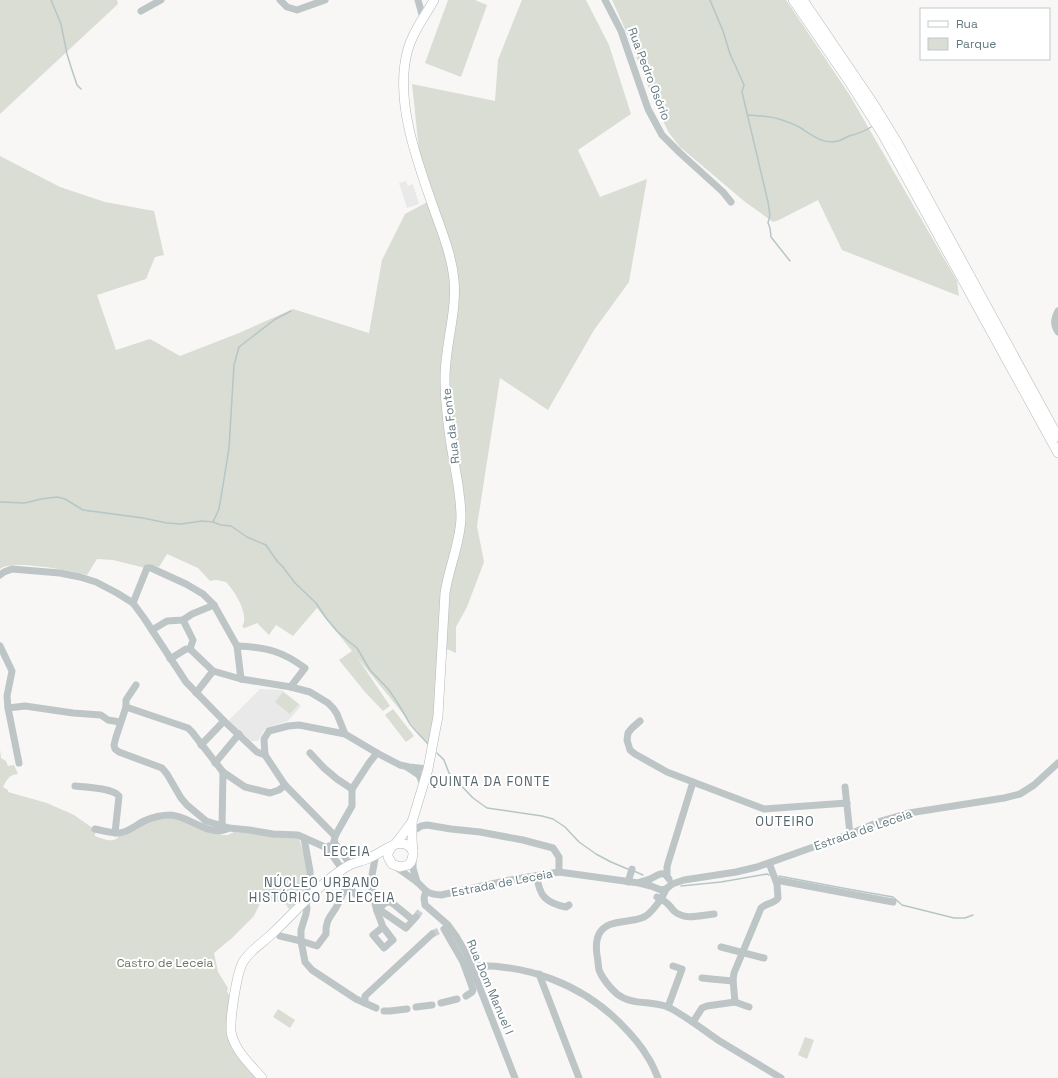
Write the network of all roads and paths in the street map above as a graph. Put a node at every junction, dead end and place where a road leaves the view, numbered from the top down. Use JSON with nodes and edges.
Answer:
{"nodes":[{"id":1,"x":161,"y":0,"type":"edge"},
{"id":2,"x":280,"y":0,"type":"edge"},
{"id":3,"x":325,"y":0,"type":"edge"},
{"id":4,"x":418,"y":0,"type":"edge"},
{"id":5,"x":434,"y":0,"type":"edge"},
{"id":6,"x":605,"y":0,"type":"edge"},
{"id":7,"x":793,"y":0,"type":"edge"},
{"id":8,"x":803,"y":0,"type":"edge"},
{"id":9,"x":141,"y":11,"type":"dead end"},
{"id":10,"x":423,"y":18,"type":"junction"},
{"id":11,"x":731,"y":202,"type":"dead end"},
{"id":12,"x":1058,"y":311,"type":"edge"},
{"id":13,"x":1058,"y":332,"type":"edge"},
{"id":14,"x":1058,"y":436,"type":"edge"},
{"id":15,"x":1058,"y":453,"type":"edge"},
{"id":16,"x":0,"y":575,"type":"edge"},
{"id":17,"x":133,"y":603,"type":"junction"},
{"id":18,"x":214,"y":605,"type":"junction"},
{"id":19,"x":183,"y":620,"type":"junction"},
{"id":20,"x":152,"y":630,"type":"junction"},
{"id":21,"x":156,"y":637,"type":"junction"},
{"id":22,"x":151,"y":642,"type":"dead end"},
{"id":23,"x":0,"y":646,"type":"edge"},
{"id":24,"x":237,"y":646,"type":"junction"},
{"id":25,"x":190,"y":649,"type":"junction"},
{"id":26,"x":170,"y":659,"type":"junction"},
{"id":27,"x":213,"y":671,"type":"junction"},
{"id":28,"x":241,"y":679,"type":"junction"},
{"id":29,"x":136,"y":685,"type":"dead end"},
{"id":30,"x":291,"y":687,"type":"junction"},
{"id":31,"x":196,"y":693,"type":"junction"},
{"id":32,"x":126,"y":707,"type":"junction"},
{"id":33,"x":8,"y":708,"type":"junction"},
{"id":34,"x":224,"y":721,"type":"junction"},
{"id":35,"x":640,"y":721,"type":"dead end"},
{"id":36,"x":120,"y":722,"type":"junction"},
{"id":37,"x":239,"y":734,"type":"junction"},
{"id":38,"x":345,"y":734,"type":"junction"},
{"id":39,"x":201,"y":745,"type":"junction"},
{"id":40,"x":310,"y":753,"type":"dead end"},
{"id":41,"x":377,"y":753,"type":"junction"},
{"id":42,"x":265,"y":755,"type":"junction"},
{"id":43,"x":19,"y":763,"type":"dead end"},
{"id":44,"x":215,"y":763,"type":"junction"},
{"id":45,"x":1058,"y":763,"type":"edge"},
{"id":46,"x":407,"y":767,"type":"junction"},
{"id":47,"x":428,"y":769,"type":"junction"},
{"id":48,"x":223,"y":772,"type":"junction"},
{"id":49,"x":693,"y":782,"type":"junction"},
{"id":50,"x":423,"y":784,"type":"junction"},
{"id":51,"x":285,"y":785,"type":"junction"},
{"id":52,"x":75,"y":786,"type":"dead end"},
{"id":53,"x":845,"y":787,"type":"dead end"},
{"id":54,"x":352,"y":789,"type":"junction"},
{"id":55,"x":847,"y":803,"type":"junction"},
{"id":56,"x":413,"y":824,"type":"junction"},
{"id":57,"x":225,"y":827,"type":"junction"},
{"id":58,"x":95,"y":829,"type":"dead end"},
{"id":59,"x":115,"y":833,"type":"junction"},
{"id":60,"x":850,"y":834,"type":"junction"},
{"id":61,"x":304,"y":838,"type":"junction"},
{"id":62,"x":335,"y":839,"type":"junction"},
{"id":63,"x":394,"y":844,"type":"junction"},
{"id":64,"x":327,"y":848,"type":"junction"},
{"id":65,"x":412,"y":855,"type":"junction"},
{"id":66,"x":372,"y":858,"type":"junction"},
{"id":67,"x":668,"y":863,"type":"junction"},
{"id":68,"x":770,"y":863,"type":"junction"},
{"id":69,"x":394,"y":866,"type":"junction"},
{"id":70,"x":346,"y":867,"type":"junction"},
{"id":71,"x":631,"y":871,"type":"dead end"},
{"id":72,"x":559,"y":872,"type":"junction"},
{"id":73,"x":536,"y":876,"type":"junction"},
{"id":74,"x":656,"y":876,"type":"junction"},
{"id":75,"x":668,"y":877,"type":"junction"},
{"id":76,"x":684,"y":880,"type":"junction"},
{"id":77,"x":776,"y":880,"type":"junction"},
{"id":78,"x":417,"y":882,"type":"junction"},
{"id":79,"x":628,"y":882,"type":"junction"},
{"id":80,"x":639,"y":883,"type":"junction"},
{"id":81,"x":346,"y":886,"type":"junction"},
{"id":82,"x":656,"y":888,"type":"junction"},
{"id":83,"x":667,"y":888,"type":"junction"},
{"id":84,"x":426,"y":891,"type":"junction"},
{"id":85,"x":355,"y":894,"type":"dead end"},
{"id":86,"x":659,"y":898,"type":"junction"},
{"id":87,"x":305,"y":900,"type":"junction"},
{"id":88,"x":893,"y":902,"type":"dead end"},
{"id":89,"x":569,"y":905,"type":"dead end"},
{"id":90,"x":379,"y":910,"type":"junction"},
{"id":91,"x":714,"y":914,"type":"dead end"},
{"id":92,"x":383,"y":927,"type":"dead end"},
{"id":93,"x":444,"y":928,"type":"junction"},
{"id":94,"x":432,"y":934,"type":"tunnel mouth"},
{"id":95,"x":280,"y":936,"type":"dead end"},
{"id":96,"x":301,"y":941,"type":"junction"},
{"id":97,"x":721,"y":947,"type":"dead end"},
{"id":98,"x":743,"y":953,"type":"junction"},
{"id":99,"x":764,"y":958,"type":"dead end"},
{"id":100,"x":472,"y":966,"type":"junction"},
{"id":101,"x":674,"y":966,"type":"dead end"},
{"id":102,"x":539,"y":974,"type":"junction"},
{"id":103,"x":702,"y":978,"type":"dead end"},
{"id":104,"x":733,"y":981,"type":"junction"},
{"id":105,"x":466,"y":996,"type":"dead end"},
{"id":106,"x":457,"y":999,"type":"dead end"},
{"id":107,"x":735,"y":1002,"type":"junction"},
{"id":108,"x":366,"y":1003,"type":"junction"},
{"id":109,"x":441,"y":1003,"type":"dead end"},
{"id":110,"x":432,"y":1005,"type":"dead end"},
{"id":111,"x":416,"y":1007,"type":"dead end"},
{"id":112,"x":668,"y":1007,"type":"junction"},
{"id":113,"x":749,"y":1007,"type":"dead end"},
{"id":114,"x":376,"y":1008,"type":"dead end"},
{"id":115,"x":407,"y":1009,"type":"dead end"},
{"id":116,"x":384,"y":1011,"type":"dead end"},
{"id":117,"x":693,"y":1022,"type":"junction"},
{"id":118,"x":262,"y":1078,"type":"edge"},
{"id":119,"x":516,"y":1078,"type":"edge"},
{"id":120,"x":579,"y":1078,"type":"edge"},
{"id":121,"x":658,"y":1078,"type":"edge"},
{"id":122,"x":781,"y":1078,"type":"edge"}],
"edges":[{"from":1,"to":9,"type":"street"},
{"from":2,"to":3,"type":"street"},
{"from":4,"to":10,"type":"street"},
{"from":5,"to":10,"type":"main road","name":"Rua da Fonte"},
{"from":6,"to":11,"type":"street","name":"Rua Pedro Osório"},
{"from":7,"to":15,"type":"main road"},
{"from":8,"to":14,"type":"main road"},
{"from":10,"to":47,"type":"main road","name":"Rua da Fonte"},
{"from":12,"to":13,"type":"street"},
{"from":16,"to":17,"type":"street"},
{"from":17,"to":18,"type":"street"},
{"from":17,"to":20,"type":"street"},
{"from":18,"to":19,"type":"street"},
{"from":18,"to":24,"type":"street"},
{"from":19,"to":20,"type":"street"},
{"from":19,"to":25,"type":"street"},
{"from":20,"to":21,"type":"street"},
{"from":21,"to":22,"type":"street"},
{"from":21,"to":26,"type":"street"},
{"from":23,"to":33,"type":"street"},
{"from":24,"to":28,"type":"street"},
{"from":24,"to":30,"type":"street"},
{"from":25,"to":26,"type":"street"},
{"from":25,"to":27,"type":"street"},
{"from":26,"to":31,"type":"street"},
{"from":27,"to":28,"type":"street"},
{"from":27,"to":31,"type":"street"},
{"from":28,"to":30,"type":"street"},
{"from":29,"to":32,"type":"street"},
{"from":30,"to":38,"type":"street"},
{"from":31,"to":34,"type":"street"},
{"from":32,"to":36,"type":"street"},
{"from":32,"to":39,"type":"street"},
{"from":33,"to":36,"type":"street"},
{"from":33,"to":43,"type":"street"},
{"from":34,"to":37,"type":"street"},
{"from":34,"to":39,"type":"street"},
{"from":35,"to":49,"type":"street"},
{"from":36,"to":57,"type":"street"},
{"from":37,"to":42,"type":"street"},
{"from":37,"to":44,"type":"street"},
{"from":38,"to":41,"type":"street"},
{"from":38,"to":42,"type":"street"},
{"from":39,"to":44,"type":"street"},
{"from":40,"to":54,"type":"street"},
{"from":41,"to":46,"type":"street"},
{"from":41,"to":54,"type":"street"},
{"from":42,"to":51,"type":"street"},
{"from":44,"to":48,"type":"street"},
{"from":45,"to":60,"type":"street","name":"Estrada de Leceia"},
{"from":46,"to":47,"type":"street"},
{"from":46,"to":50,"type":"street"},
{"from":47,"to":50,"type":"main road","name":"Rua da Fonte"},
{"from":48,"to":51,"type":"street"},
{"from":48,"to":57,"type":"street"},
{"from":49,"to":55,"type":"street"},
{"from":49,"to":67,"type":"street"},
{"from":50,"to":56,"type":"main road","name":"Rua da Fonte"},
{"from":51,"to":62,"type":"street"},
{"from":52,"to":59,"type":"street"},
{"from":53,"to":55,"type":"street"},
{"from":54,"to":62,"type":"street"},
{"from":55,"to":60,"type":"street"},
{"from":56,"to":63,"type":"main road","name":"Rua da Fonte"},
{"from":56,"to":65,"type":"main road","name":"Rua da Fonte"},
{"from":56,"to":72,"type":"street"},
{"from":57,"to":59,"type":"street"},
{"from":57,"to":61,"type":"street"},
{"from":58,"to":59,"type":"street"},
{"from":60,"to":68,"type":"street","name":"Estrada de Leceia"},
{"from":61,"to":64,"type":"street"},
{"from":61,"to":87,"type":"street"},
{"from":62,"to":64,"type":"street"},
{"from":62,"to":70,"type":"street"},
{"from":63,"to":65,"type":"main road"},
{"from":63,"to":66,"type":"main road"},
{"from":63,"to":69,"type":"main road"},
{"from":64,"to":70,"type":"street"},
{"from":65,"to":69,"type":"main road"},
{"from":65,"to":78,"type":"street"},
{"from":66,"to":69,"type":"main road"},
{"from":66,"to":70,"type":"main road"},
{"from":66,"to":90,"type":"street"},
{"from":67,"to":74,"type":"street"},
{"from":67,"to":75,"type":"street"},
{"from":68,"to":76,"type":"street","name":"Estrada de Leceia"},
{"from":68,"to":77,"type":"street"},
{"from":69,"to":78,"type":"street"},
{"from":70,"to":81,"type":"street"},
{"from":70,"to":87,"type":"main road"},
{"from":71,"to":79,"type":"street"},
{"from":72,"to":73,"type":"street","name":"Estrada de Leceia"},
{"from":72,"to":79,"type":"street","name":"Estrada de Leceia"},
{"from":73,"to":84,"type":"street","name":"Estrada de Leceia"},
{"from":73,"to":89,"type":"street"},
{"from":74,"to":75,"type":"street"},
{"from":74,"to":80,"type":"street","name":"Estrada de Leceia"},
{"from":74,"to":82,"type":"street"},
{"from":75,"to":76,"type":"street","name":"Estrada de Leceia"},
{"from":75,"to":83,"type":"street"},
{"from":76,"to":83,"type":"street","name":"Estrada de Leceia"},
{"from":77,"to":88,"type":"street"},
{"from":77,"to":98,"type":"street"},
{"from":78,"to":84,"type":"street"},
{"from":79,"to":80,"type":"street","name":"Estrada de Leceia"},
{"from":80,"to":82,"type":"street","name":"Estrada de Leceia"},
{"from":81,"to":85,"type":"street"},
{"from":81,"to":96,"type":"street"},
{"from":82,"to":83,"type":"street"},
{"from":82,"to":86,"type":"street"},
{"from":83,"to":86,"type":"street"},
{"from":84,"to":93,"type":"street","name":"Rua Dom Manuel I"},
{"from":86,"to":91,"type":"street"},
{"from":86,"to":112,"type":"street"},
{"from":87,"to":96,"type":"street"},
{"from":87,"to":118,"type":"main road"},
{"from":90,"to":90,"type":"street"},
{"from":90,"to":92,"type":"street"},
{"from":93,"to":100,"type":"street","name":"Rua Dom Manuel I"},
{"from":93,"to":105,"type":"street"},
{"from":94,"to":108,"type":"street"},
{"from":95,"to":96,"type":"street"},
{"from":96,"to":108,"type":"street"},
{"from":97,"to":98,"type":"street"},
{"from":98,"to":99,"type":"street"},
{"from":98,"to":104,"type":"street"},
{"from":100,"to":102,"type":"street"},
{"from":100,"to":119,"type":"street","name":"Rua Dom Manuel I"},
{"from":101,"to":112,"type":"street"},
{"from":102,"to":120,"type":"street"},
{"from":102,"to":121,"type":"street"},
{"from":103,"to":104,"type":"street"},
{"from":104,"to":107,"type":"street"},
{"from":106,"to":109,"type":"street"},
{"from":107,"to":113,"type":"street"},
{"from":107,"to":117,"type":"street"},
{"from":108,"to":114,"type":"street"},
{"from":110,"to":111,"type":"street"},
{"from":112,"to":117,"type":"street"},
{"from":115,"to":116,"type":"street"},
{"from":117,"to":122,"type":"street"}]}
